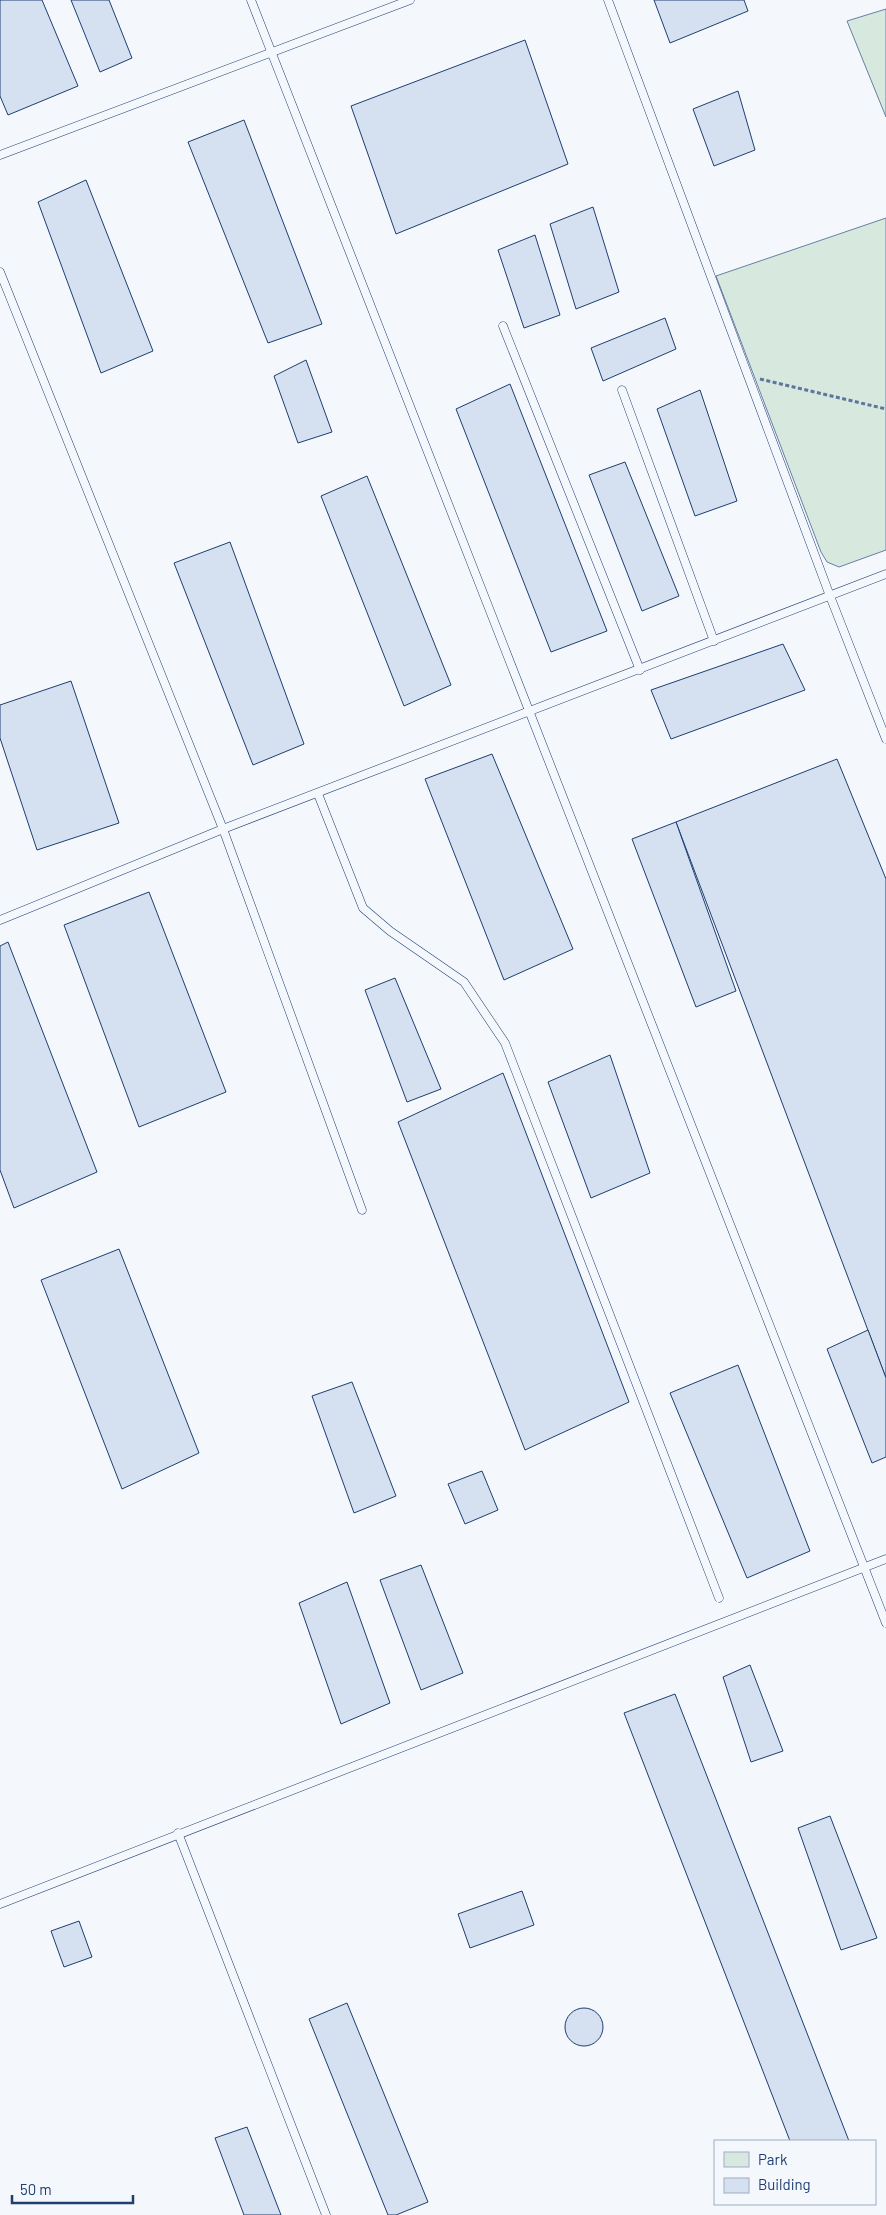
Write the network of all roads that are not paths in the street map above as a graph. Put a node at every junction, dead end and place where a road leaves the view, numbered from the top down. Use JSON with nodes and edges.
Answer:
{"nodes":[{"id":1,"x":250,"y":0,"type":"edge"},
{"id":2,"x":410,"y":0,"type":"edge"},
{"id":3,"x":608,"y":0,"type":"edge"},
{"id":4,"x":271,"y":53,"type":"junction"},
{"id":5,"x":0,"y":155,"type":"edge"},
{"id":6,"x":0,"y":272,"type":"edge"},
{"id":7,"x":504,"y":326,"type":"dead end"},
{"id":8,"x":622,"y":390,"type":"dead end"},
{"id":9,"x":886,"y":576,"type":"edge"},
{"id":10,"x":830,"y":596,"type":"junction"},
{"id":11,"x":714,"y":641,"type":"junction"},
{"id":12,"x":640,"y":670,"type":"junction"},
{"id":13,"x":528,"y":714,"type":"junction"},
{"id":14,"x":886,"y":739,"type":"edge"},
{"id":15,"x":318,"y":794,"type":"junction"},
{"id":16,"x":223,"y":829,"type":"junction"},
{"id":17,"x":0,"y":920,"type":"edge"},
{"id":18,"x":362,"y":1210,"type":"dead end"},
{"id":19,"x":886,"y":1559,"type":"edge"},
{"id":20,"x":864,"y":1566,"type":"junction"},
{"id":21,"x":719,"y":1598,"type":"dead end"},
{"id":22,"x":886,"y":1623,"type":"edge"},
{"id":23,"x":178,"y":1833,"type":"junction"},
{"id":24,"x":0,"y":1904,"type":"edge"},
{"id":25,"x":326,"y":2215,"type":"edge"}],
"edges":[{"from":1,"to":4,"type":"lane"},
{"from":2,"to":4,"type":"lane"},
{"from":3,"to":10,"type":"lane"},
{"from":4,"to":5,"type":"lane"},
{"from":4,"to":13,"type":"lane"},
{"from":6,"to":16,"type":"lane"},
{"from":7,"to":12,"type":"lane"},
{"from":8,"to":11,"type":"lane"},
{"from":9,"to":10,"type":"lane"},
{"from":10,"to":11,"type":"lane"},
{"from":10,"to":14,"type":"lane"},
{"from":11,"to":12,"type":"lane"},
{"from":12,"to":13,"type":"lane"},
{"from":13,"to":15,"type":"lane"},
{"from":13,"to":20,"type":"lane"},
{"from":15,"to":16,"type":"lane"},
{"from":15,"to":21,"type":"lane"},
{"from":16,"to":17,"type":"lane"},
{"from":16,"to":18,"type":"lane"},
{"from":19,"to":20,"type":"lane"},
{"from":20,"to":22,"type":"lane"},
{"from":20,"to":23,"type":"lane"},
{"from":23,"to":24,"type":"lane"},
{"from":23,"to":25,"type":"lane"}]}
